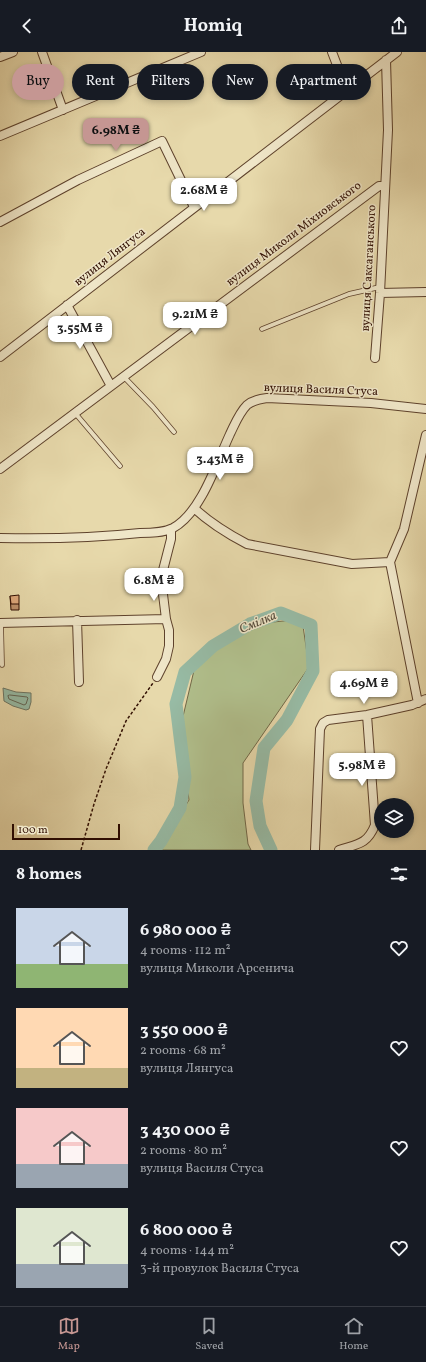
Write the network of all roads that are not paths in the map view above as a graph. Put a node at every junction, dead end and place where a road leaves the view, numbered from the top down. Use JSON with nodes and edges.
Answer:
{"nodes":[{"id":1,"x":13,"y":52,"type":"edge"},
{"id":2,"x":42,"y":52,"type":"edge"},
{"id":3,"x":201,"y":52,"type":"edge"},
{"id":4,"x":332,"y":52,"type":"edge"},
{"id":5,"x":397,"y":52,"type":"edge"},
{"id":6,"x":0,"y":57,"type":"edge"},
{"id":7,"x":386,"y":60,"type":"junction"},
{"id":8,"x":337,"y":64,"type":"edge"},
{"id":9,"x":371,"y":72,"type":"edge"},
{"id":10,"x":335,"y":100,"type":"edge"},
{"id":11,"x":63,"y":110,"type":"junction"},
{"id":12,"x":0,"y":136,"type":"edge"},
{"id":13,"x":385,"y":186,"type":"junction"},
{"id":14,"x":194,"y":207,"type":"junction"},
{"id":15,"x":0,"y":222,"type":"edge"},
{"id":16,"x":381,"y":290,"type":"junction"},
{"id":17,"x":426,"y":292,"type":"edge"},
{"id":18,"x":67,"y":305,"type":"junction"},
{"id":19,"x":262,"y":329,"type":"dead end"},
{"id":20,"x":0,"y":357,"type":"edge"},
{"id":21,"x":375,"y":358,"type":"dead end"},
{"id":22,"x":124,"y":376,"type":"junction"},
{"id":23,"x":110,"y":386,"type":"junction"},
{"id":24,"x":426,"y":408,"type":"edge"},
{"id":25,"x":74,"y":413,"type":"junction"},
{"id":26,"x":174,"y":432,"type":"dead end"},
{"id":27,"x":426,"y":435,"type":"edge"},
{"id":28,"x":120,"y":466,"type":"dead end"},
{"id":29,"x":0,"y":469,"type":"edge"},
{"id":30,"x":194,"y":508,"type":"junction"},
{"id":31,"x":171,"y":530,"type":"junction"},
{"id":32,"x":0,"y":538,"type":"edge"},
{"id":33,"x":390,"y":562,"type":"junction"},
{"id":34,"x":166,"y":619,"type":"junction"},
{"id":35,"x":77,"y":620,"type":"junction"},
{"id":36,"x":0,"y":623,"type":"edge"},
{"id":37,"x":2,"y":665,"type":"dead end"},
{"id":38,"x":157,"y":677,"type":"road end"},
{"id":39,"x":79,"y":682,"type":"dead end"},
{"id":40,"x":426,"y":699,"type":"edge"},
{"id":41,"x":418,"y":703,"type":"junction"},
{"id":42,"x":367,"y":715,"type":"junction"},
{"id":43,"x":315,"y":850,"type":"edge"},
{"id":44,"x":339,"y":850,"type":"edge"}],
"edges":[{"from":1,"to":6,"type":"street"},
{"from":2,"to":11,"type":"street"},
{"from":3,"to":11,"type":"street"},
{"from":4,"to":8,"type":"street"},
{"from":5,"to":7,"type":"street","name":"вулиця Лянгуса"},
{"from":7,"to":9,"type":"street","name":"вулиця Лянгуса"},
{"from":7,"to":13,"type":"street","name":"вулиця Саксаганського"},
{"from":10,"to":14,"type":"street","name":"вулиця Лянгуса"},
{"from":11,"to":12,"type":"street"},
{"from":13,"to":16,"type":"street","name":"вулиця Саксаганського"},
{"from":13,"to":22,"type":"street","name":"вулиця Миколи Міхновського"},
{"from":14,"to":15,"type":"street"},
{"from":14,"to":18,"type":"street","name":"вулиця Лянгуса"},
{"from":16,"to":17,"type":"street"},
{"from":16,"to":19,"type":"lane"},
{"from":16,"to":21,"type":"street","name":"вулиця Саксаганського"},
{"from":18,"to":20,"type":"street","name":"вулиця Лянгуса"},
{"from":18,"to":23,"type":"street"},
{"from":22,"to":23,"type":"street","name":"вулиця Миколи Міхновського"},
{"from":22,"to":26,"type":"lane"},
{"from":23,"to":25,"type":"street","name":"вулиця Миколи Міхновського"},
{"from":24,"to":30,"type":"street","name":"вулиця Василя Стуса"},
{"from":25,"to":28,"type":"lane"},
{"from":25,"to":29,"type":"street","name":"вулиця Миколи Міхновського"},
{"from":27,"to":33,"type":"street"},
{"from":30,"to":31,"type":"street","name":"вулиця Василя Стуса"},
{"from":30,"to":33,"type":"street"},
{"from":31,"to":32,"type":"street"},
{"from":31,"to":34,"type":"street"},
{"from":33,"to":41,"type":"street"},
{"from":34,"to":35,"type":"street"},
{"from":34,"to":38,"type":"street"},
{"from":35,"to":36,"type":"street"},
{"from":35,"to":39,"type":"street"},
{"from":36,"to":37,"type":"lane"},
{"from":40,"to":41,"type":"street"},
{"from":41,"to":42,"type":"street"},
{"from":42,"to":43,"type":"street"},
{"from":42,"to":44,"type":"street"}]}
